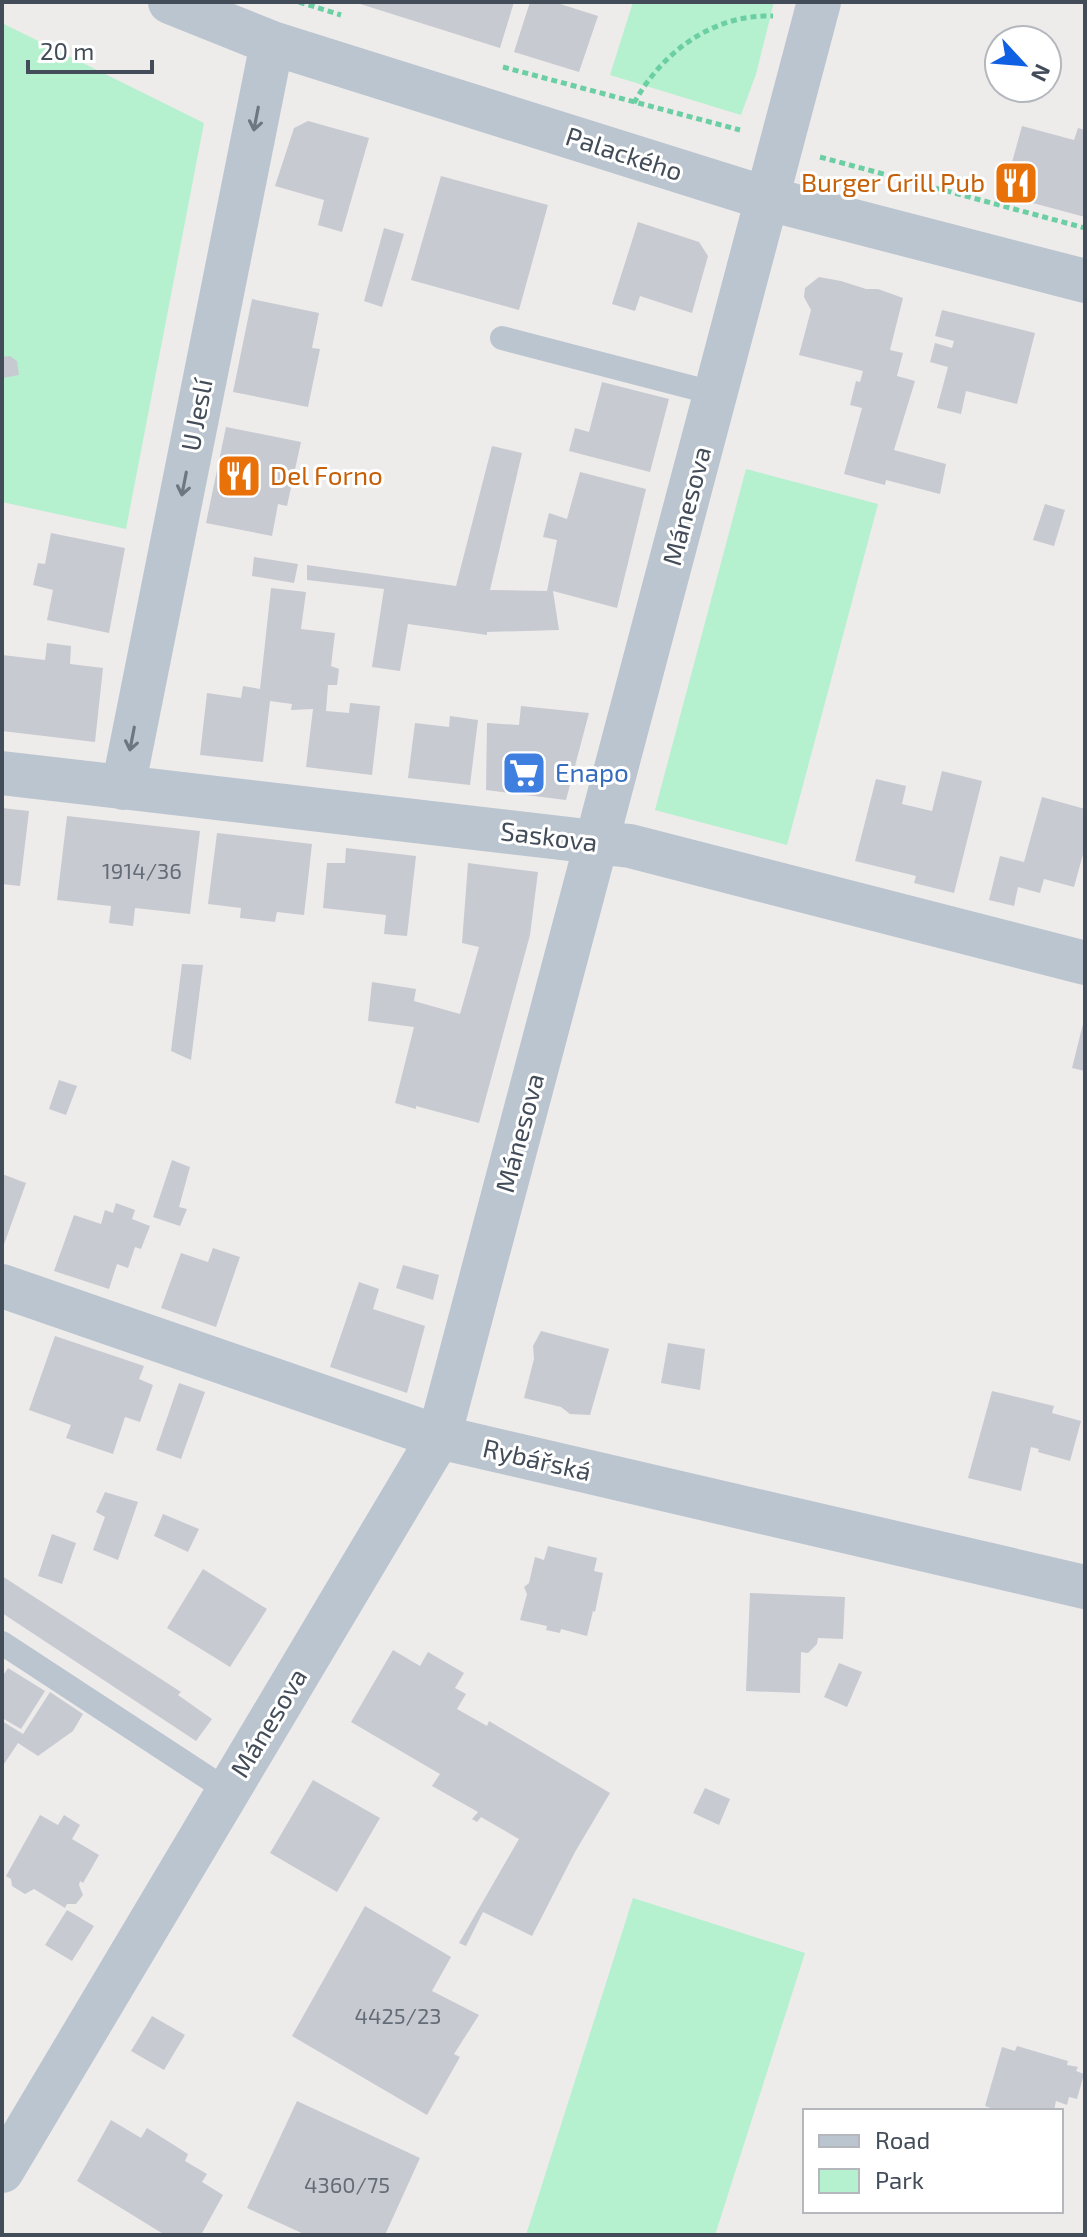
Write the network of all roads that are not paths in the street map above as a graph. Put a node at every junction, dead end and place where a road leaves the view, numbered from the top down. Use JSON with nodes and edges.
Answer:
{"nodes":[{"id":1,"x":170,"y":2,"type":"edge"},
{"id":2,"x":816,"y":14,"type":"edge"},
{"id":3,"x":272,"y":43,"type":"junction"},
{"id":4,"x":765,"y":198,"type":"junction"},
{"id":5,"x":1085,"y":281,"type":"edge"},
{"id":6,"x":502,"y":338,"type":"dead end"},
{"id":7,"x":717,"y":394,"type":"junction"},
{"id":8,"x":2,"y":773,"type":"edge"},
{"id":9,"x":123,"y":788,"type":"junction"},
{"id":10,"x":598,"y":842,"type":"junction"},
{"id":11,"x":1085,"y":963,"type":"edge"},
{"id":12,"x":2,"y":1286,"type":"edge"},
{"id":13,"x":439,"y":1437,"type":"junction"},
{"id":14,"x":1085,"y":1587,"type":"edge"},
{"id":15,"x":2,"y":1643,"type":"edge"},
{"id":16,"x":228,"y":1791,"type":"junction"},
{"id":17,"x":2,"y":2171,"type":"edge"}],
"edges":[{"from":1,"to":3,"type":"street","name":"Palackého"},
{"from":2,"to":4,"type":"street","name":"Mánesova"},
{"from":3,"to":4,"type":"street","name":"Palackého"},
{"from":3,"to":9,"type":"street","name":"U Jeslí","one_way":true},
{"from":4,"to":5,"type":"street","name":"Palackého"},
{"from":4,"to":7,"type":"street","name":"Mánesova"},
{"from":6,"to":7,"type":"lane"},
{"from":7,"to":10,"type":"street","name":"Mánesova"},
{"from":8,"to":9,"type":"street","name":"Saskova"},
{"from":9,"to":10,"type":"street","name":"Saskova"},
{"from":10,"to":11,"type":"street","name":"Saskova"},
{"from":10,"to":13,"type":"street","name":"Mánesova"},
{"from":12,"to":13,"type":"street","name":"Rybářská"},
{"from":13,"to":14,"type":"street","name":"Rybářská"},
{"from":13,"to":16,"type":"street","name":"Mánesova"},
{"from":15,"to":16,"type":"lane"},
{"from":16,"to":17,"type":"street","name":"Mánesova"}]}
